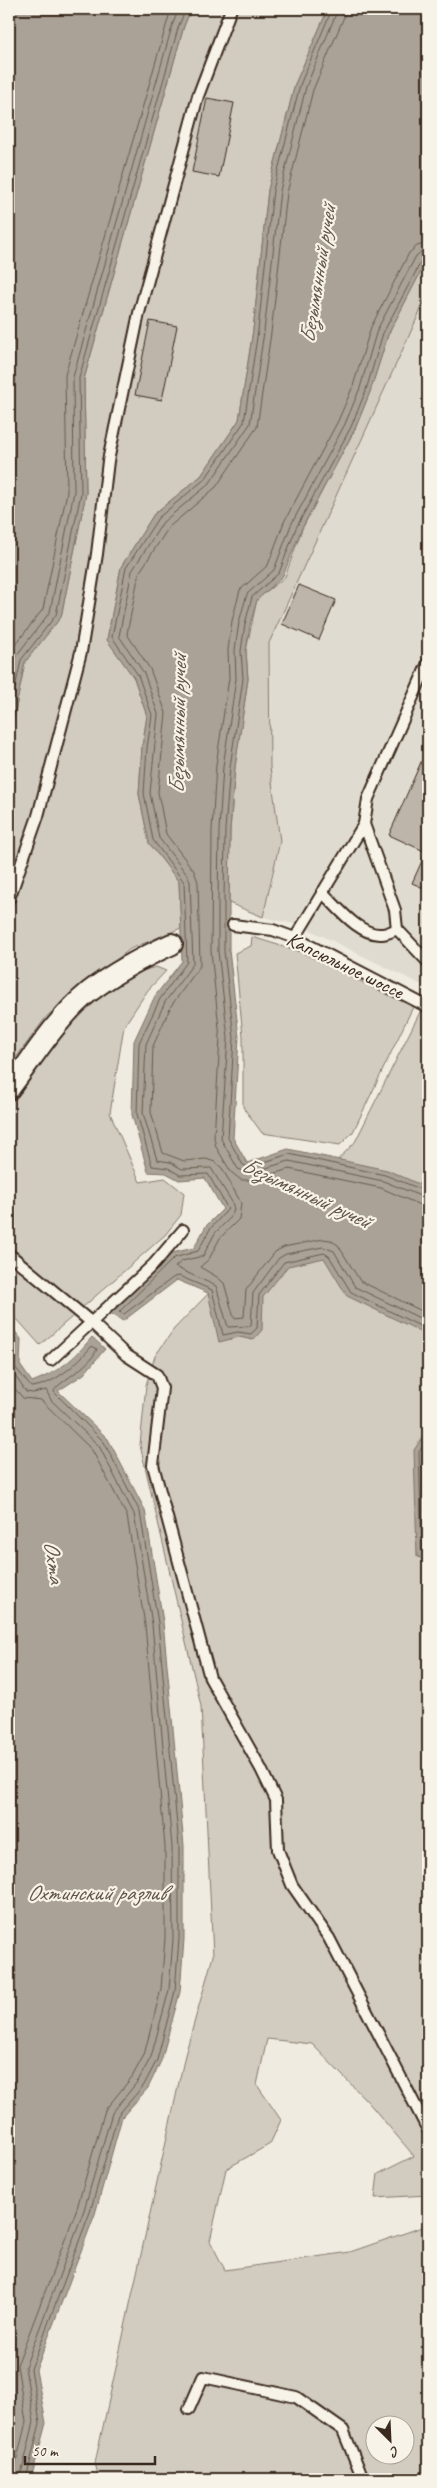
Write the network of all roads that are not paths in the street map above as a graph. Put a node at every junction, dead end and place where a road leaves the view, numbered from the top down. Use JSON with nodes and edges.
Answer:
{"nodes":[{"id":1,"x":231,"y":9,"type":"edge"},
{"id":2,"x":428,"y":663,"type":"edge"},
{"id":3,"x":364,"y":824,"type":"junction"},
{"id":4,"x":322,"y":892,"type":"junction"},
{"id":5,"x":9,"y":899,"type":"edge"},
{"id":6,"x":233,"y":925,"type":"dead end"},
{"id":7,"x":397,"y":930,"type":"junction"},
{"id":8,"x":295,"y":938,"type":"junction"},
{"id":9,"x":172,"y":944,"type":"dead end"},
{"id":10,"x":428,"y":962,"type":"edge"},
{"id":11,"x":427,"y":1006,"type":"edge"},
{"id":12,"x":9,"y":1089,"type":"edge"},
{"id":13,"x":183,"y":1230,"type":"dead end"},
{"id":14,"x":9,"y":1254,"type":"edge"},
{"id":15,"x":92,"y":1323,"type":"junction"},
{"id":16,"x":50,"y":1360,"type":"dead end"},
{"id":17,"x":428,"y":2130,"type":"edge"},
{"id":18,"x":189,"y":2409,"type":"dead end"},
{"id":19,"x":364,"y":2479,"type":"edge"}],
"edges":[{"from":1,"to":5,"type":"lane"},
{"from":2,"to":3,"type":"lane"},
{"from":3,"to":4,"type":"lane"},
{"from":3,"to":7,"type":"lane"},
{"from":4,"to":7,"type":"lane"},
{"from":4,"to":8,"type":"lane"},
{"from":6,"to":8,"type":"lane","name":"Капсюльное шоссе"},
{"from":7,"to":10,"type":"lane"},
{"from":8,"to":11,"type":"lane","name":"Капсюльное шоссе"},
{"from":9,"to":12,"type":"street"},
{"from":13,"to":15,"type":"lane"},
{"from":14,"to":15,"type":"lane"},
{"from":15,"to":16,"type":"lane"},
{"from":15,"to":17,"type":"lane"},
{"from":18,"to":19,"type":"lane"}]}
